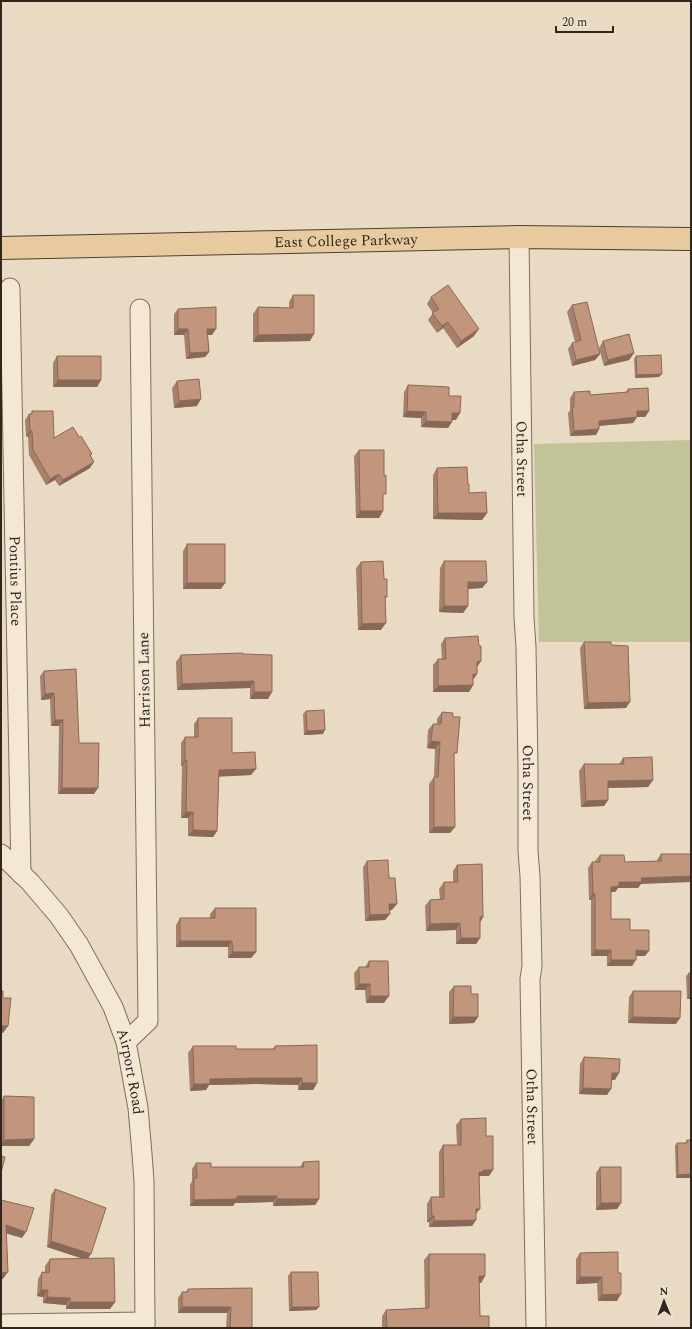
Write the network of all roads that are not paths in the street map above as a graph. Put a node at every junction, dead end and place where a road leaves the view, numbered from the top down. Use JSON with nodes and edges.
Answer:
{"nodes":[{"id":1,"x":519,"y":237,"type":"junction"},
{"id":2,"x":691,"y":239,"type":"edge"},
{"id":3,"x":1,"y":248,"type":"edge"},
{"id":4,"x":10,"y":288,"type":"dead end"},
{"id":5,"x":140,"y":309,"type":"dead end"},
{"id":6,"x":1,"y":854,"type":"edge"},
{"id":7,"x":22,"y":874,"type":"junction"},
{"id":8,"x":126,"y":1042,"type":"junction"},
{"id":9,"x":1,"y":1324,"type":"edge"},
{"id":10,"x":145,"y":1325,"type":"edge"},
{"id":11,"x":536,"y":1328,"type":"edge"}],
"edges":[{"from":1,"to":2,"type":"main road","name":"East College Parkway"},
{"from":1,"to":3,"type":"main road","name":"East College Parkway"},
{"from":1,"to":11,"type":"street","name":"Otha Street"},
{"from":4,"to":7,"type":"street","name":"Pontius Place"},
{"from":5,"to":8,"type":"street","name":"Harrison Lane"},
{"from":6,"to":7,"type":"street","name":"Airport Road"},
{"from":7,"to":8,"type":"street","name":"Airport Road"},
{"from":8,"to":10,"type":"street","name":"Airport Road"},
{"from":9,"to":10,"type":"street"}]}
